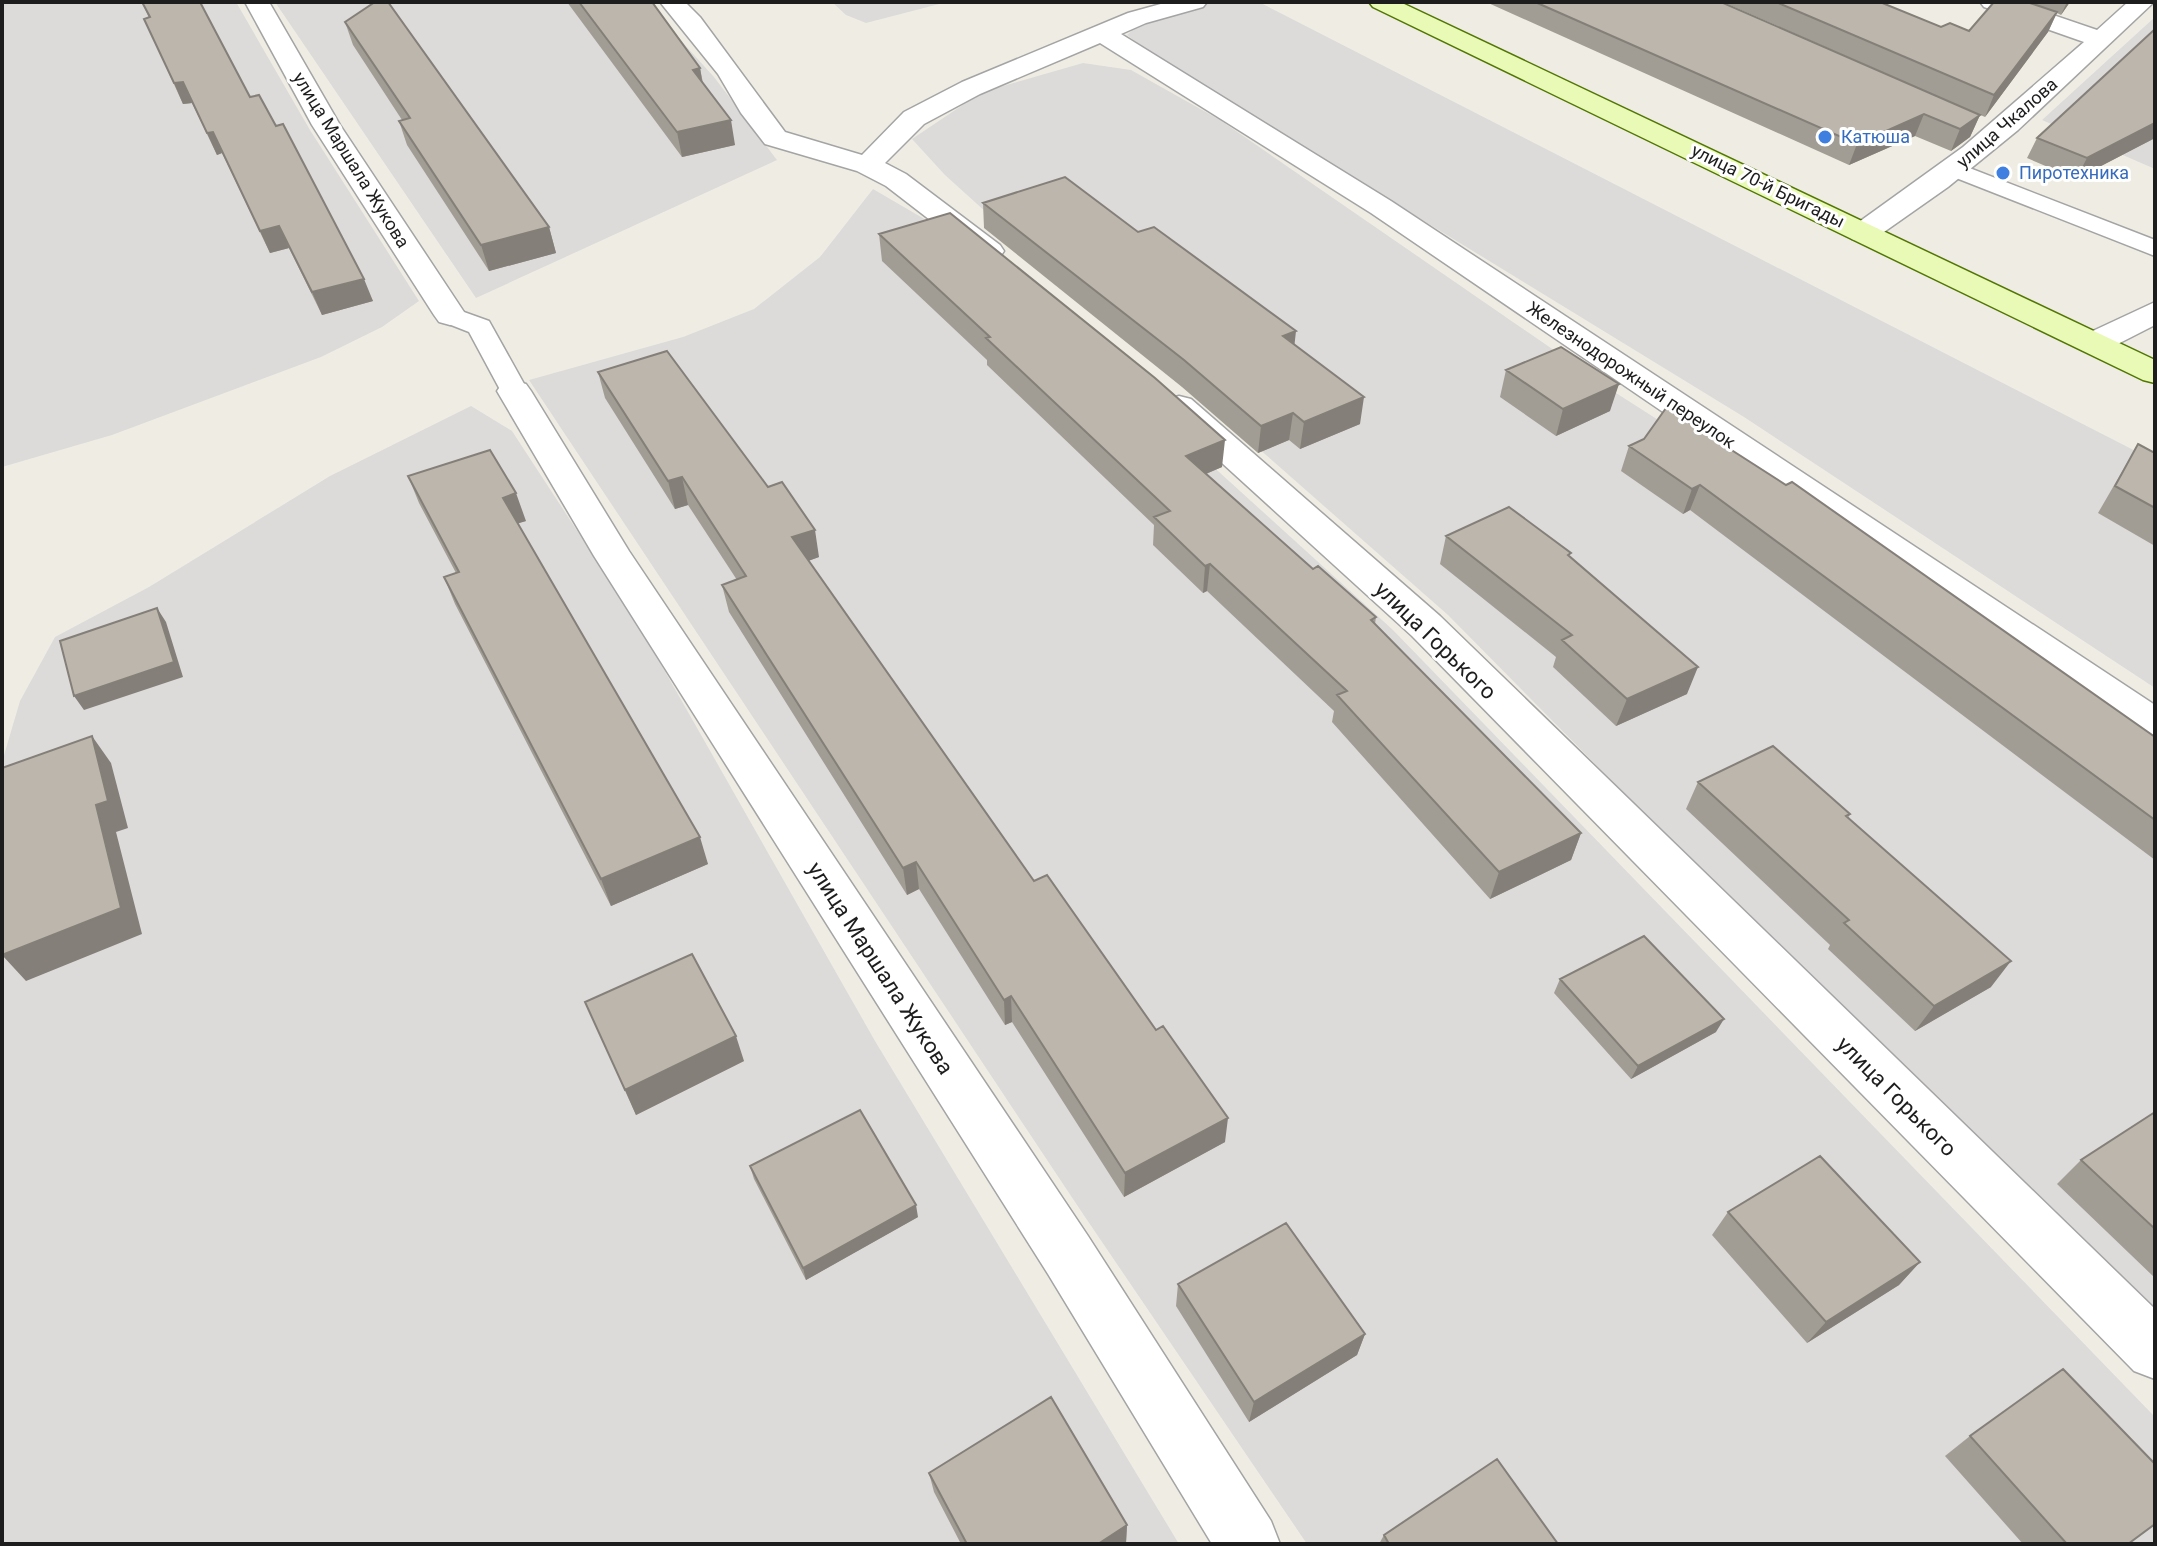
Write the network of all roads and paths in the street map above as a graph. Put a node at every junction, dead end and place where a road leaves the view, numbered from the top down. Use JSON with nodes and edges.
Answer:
{"nodes":[{"id":1,"x":257,"y":2,"type":"edge"},
{"id":2,"x":672,"y":2,"type":"edge"},
{"id":3,"x":1195,"y":2,"type":"edge"},
{"id":4,"x":1381,"y":2,"type":"edge"},
{"id":5,"x":1992,"y":2,"type":"edge"},
{"id":6,"x":2142,"y":2,"type":"edge"},
{"id":7,"x":1102,"y":33,"type":"junction"},
{"id":8,"x":2101,"y":40,"type":"junction"},
{"id":9,"x":1966,"y":122,"type":"edge"},
{"id":10,"x":1994,"y":134,"type":"junction"},
{"id":11,"x":867,"y":165,"type":"junction"},
{"id":12,"x":1954,"y":169,"type":"junction"},
{"id":13,"x":1863,"y":233,"type":"junction"},
{"id":14,"x":2155,"y":249,"type":"edge"},
{"id":15,"x":1015,"y":272,"type":"edge"},
{"id":16,"x":2155,"y":312,"type":"edge"},
{"id":17,"x":450,"y":315,"type":"joint"},
{"id":18,"x":2094,"y":343,"type":"junction"},
{"id":19,"x":2155,"y":373,"type":"edge"},
{"id":20,"x":1156,"y":386,"type":"edge"},
{"id":21,"x":514,"y":391,"type":"joint"},
{"id":22,"x":2155,"y":726,"type":"edge"},
{"id":23,"x":2155,"y":1350,"type":"edge"},
{"id":24,"x":1248,"y":1544,"type":"edge"}],
"edges":[{"from":1,"to":17,"type":"street","name":"улица Маршала Жукова"},
{"from":2,"to":11,"type":"street"},
{"from":3,"to":7,"type":"street"},
{"from":4,"to":13,"type":"main road","name":"улица 70-й Бригады"},
{"from":5,"to":8,"type":"street"},
{"from":6,"to":8,"type":"street","name":"улица Чкалова"},
{"from":7,"to":11,"type":"street"},
{"from":7,"to":22,"type":"street","name":"Железнодорожный переулок"},
{"from":8,"to":10,"type":"street","name":"улица Чкалова"},
{"from":9,"to":10,"type":"street"},
{"from":10,"to":12,"type":"street","name":"улица Чкалова"},
{"from":11,"to":15,"type":"street"},
{"from":12,"to":13,"type":"street","name":"улица Чкалова"},
{"from":12,"to":14,"type":"lane"},
{"from":13,"to":18,"type":"main road","name":"улица 70-й Бригады"},
{"from":16,"to":18,"type":"street"},
{"from":17,"to":21,"type":"lane"},
{"from":18,"to":19,"type":"main road","name":"улица 70-й Бригады"},
{"from":20,"to":23,"type":"street","name":"улица Горького"},
{"from":21,"to":24,"type":"street","name":"улица Маршала Жукова"}]}
